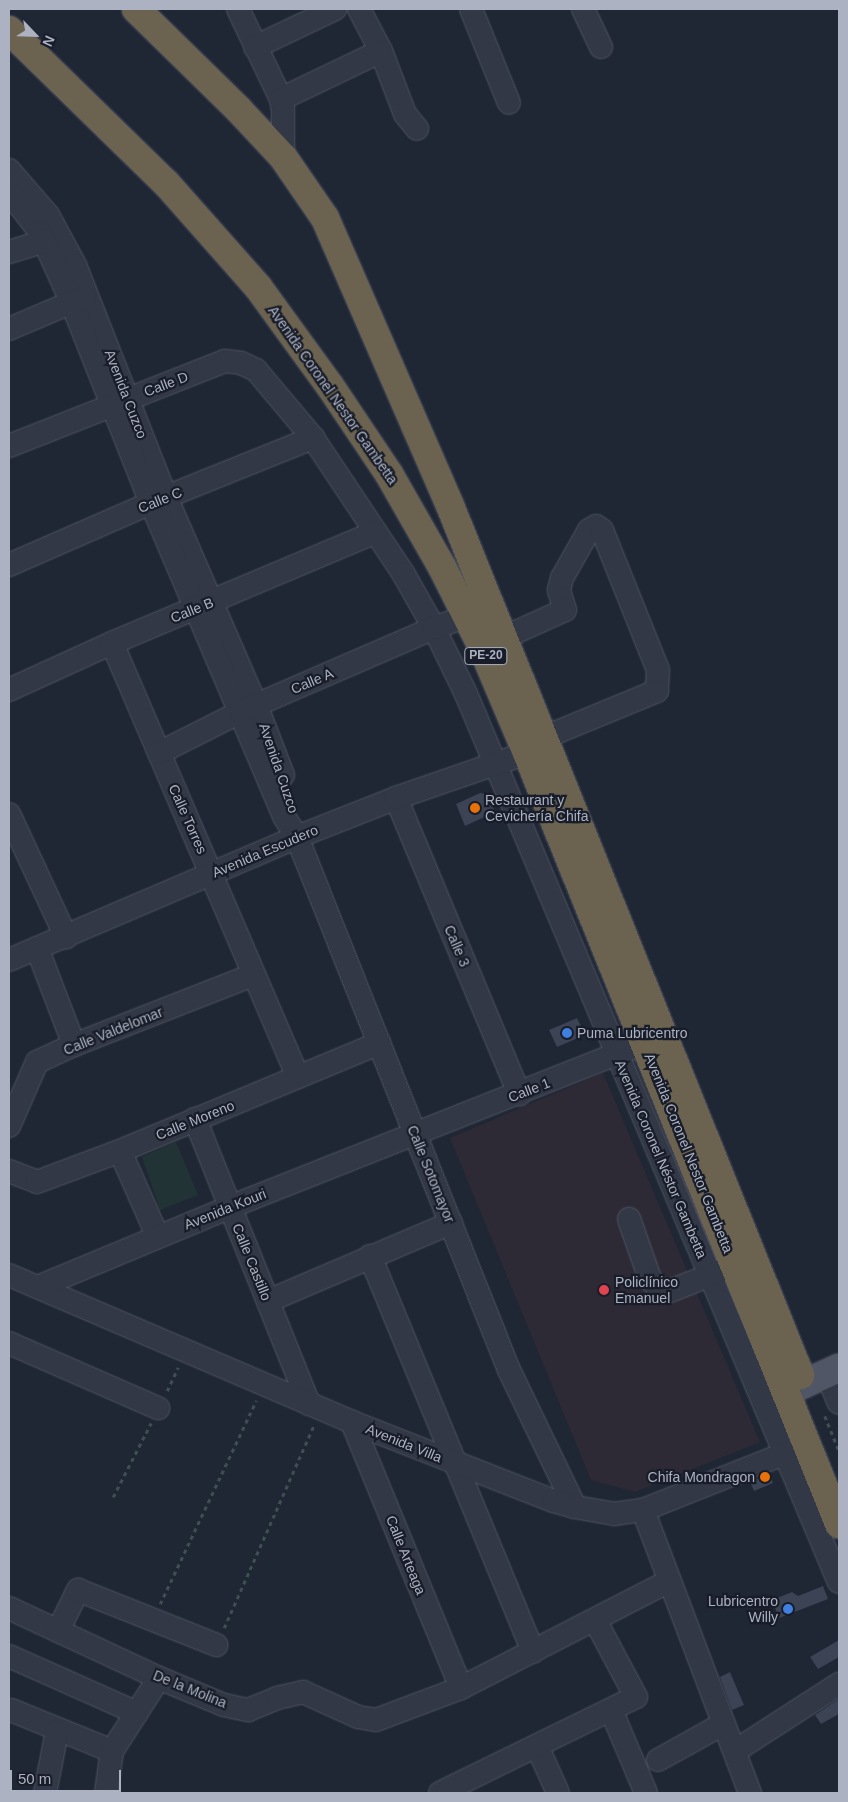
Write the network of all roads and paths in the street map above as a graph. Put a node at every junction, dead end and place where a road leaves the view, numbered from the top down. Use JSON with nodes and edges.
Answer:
{"nodes":[{"id":1,"x":136,"y":9,"type":"edge"},
{"id":2,"x":238,"y":9,"type":"edge"},
{"id":3,"x":335,"y":9,"type":"edge"},
{"id":4,"x":359,"y":9,"type":"edge"},
{"id":5,"x":471,"y":9,"type":"edge"},
{"id":6,"x":583,"y":9,"type":"edge"},
{"id":7,"x":9,"y":30,"type":"edge"},
{"id":8,"x":256,"y":47,"type":"junction"},
{"id":9,"x":601,"y":47,"type":"dead end"},
{"id":10,"x":380,"y":51,"type":"junction"},
{"id":11,"x":280,"y":99,"type":"junction"},
{"id":12,"x":509,"y":103,"type":"dead end"},
{"id":13,"x":417,"y":129,"type":"dead end"},
{"id":14,"x":283,"y":157,"type":"junction"},
{"id":15,"x":9,"y":170,"type":"edge"},
{"id":16,"x":9,"y":192,"type":"edge"},
{"id":17,"x":45,"y":240,"type":"junction"},
{"id":18,"x":9,"y":252,"type":"edge"},
{"id":19,"x":79,"y":298,"type":"junction"},
{"id":20,"x":9,"y":329,"type":"edge"},
{"id":21,"x":241,"y":362,"type":"joint"},
{"id":22,"x":121,"y":402,"type":"junction"},
{"id":23,"x":312,"y":438,"type":"junction"},
{"id":24,"x":9,"y":446,"type":"edge"},
{"id":25,"x":158,"y":500,"type":"junction"},
{"id":26,"x":376,"y":532,"type":"junction"},
{"id":27,"x":9,"y":565,"type":"edge"},
{"id":28,"x":204,"y":605,"type":"junction"},
{"id":29,"x":467,"y":616,"type":"junction"},
{"id":30,"x":434,"y":628,"type":"junction"},
{"id":31,"x":503,"y":638,"type":"junction"},
{"id":32,"x":112,"y":644,"type":"junction"},
{"id":33,"x":9,"y":690,"type":"edge"},
{"id":34,"x":248,"y":708,"type":"junction"},
{"id":35,"x":535,"y":745,"type":"junction"},
{"id":36,"x":159,"y":753,"type":"junction"},
{"id":37,"x":496,"y":763,"type":"junction"},
{"id":38,"x":396,"y":798,"type":"junction"},
{"id":39,"x":9,"y":814,"type":"edge"},
{"id":40,"x":297,"y":837,"type":"junction"},
{"id":41,"x":211,"y":873,"type":"junction"},
{"id":42,"x":66,"y":937,"type":"junction"},
{"id":43,"x":37,"y":948,"type":"junction"},
{"id":44,"x":9,"y":960,"type":"edge"},
{"id":45,"x":253,"y":975,"type":"junction"},
{"id":46,"x":379,"y":1043,"type":"junction"},
{"id":47,"x":644,"y":1043,"type":"junction"},
{"id":48,"x":74,"y":1045,"type":"junction"},
{"id":49,"x":617,"y":1055,"type":"junction"},
{"id":50,"x":298,"y":1077,"type":"junction"},
{"id":51,"x":519,"y":1094,"type":"junction"},
{"id":52,"x":195,"y":1119,"type":"junction"},
{"id":53,"x":9,"y":1126,"type":"edge"},
{"id":54,"x":414,"y":1134,"type":"junction"},
{"id":55,"x":120,"y":1151,"type":"junction"},
{"id":56,"x":9,"y":1170,"type":"edge"},
{"id":57,"x":230,"y":1207,"type":"junction"},
{"id":58,"x":629,"y":1219,"type":"dead end"},
{"id":59,"x":450,"y":1223,"type":"junction"},
{"id":60,"x":158,"y":1236,"type":"junction"},
{"id":61,"x":370,"y":1256,"type":"junction"},
{"id":62,"x":723,"y":1271,"type":"junction"},
{"id":63,"x":9,"y":1275,"type":"edge"},
{"id":64,"x":38,"y":1287,"type":"junction"},
{"id":65,"x":268,"y":1301,"type":"junction"},
{"id":66,"x":9,"y":1344,"type":"edge"},
{"id":67,"x":804,"y":1384,"type":"edge"},
{"id":68,"x":264,"y":1385,"type":"junction"},
{"id":69,"x":315,"y":1407,"type":"junction"},
{"id":70,"x":158,"y":1408,"type":"dead end"},
{"id":71,"x":832,"y":1409,"type":"edge"},
{"id":72,"x":352,"y":1422,"type":"junction"},
{"id":73,"x":796,"y":1449,"type":"junction"},
{"id":74,"x":839,"y":1450,"type":"edge"},
{"id":75,"x":457,"y":1464,"type":"junction"},
{"id":76,"x":839,"y":1472,"type":"edge"},
{"id":77,"x":575,"y":1507,"type":"junction"},
{"id":78,"x":644,"y":1510,"type":"junction"},
{"id":79,"x":839,"y":1524,"type":"edge"},
{"id":80,"x":669,"y":1581,"type":"junction"},
{"id":81,"x":839,"y":1582,"type":"edge"},
{"id":82,"x":9,"y":1608,"type":"edge"},
{"id":83,"x":595,"y":1620,"type":"junction"},
{"id":84,"x":152,"y":1621,"type":"junction"},
{"id":85,"x":58,"y":1631,"type":"junction"},
{"id":86,"x":216,"y":1645,"type":"joint"},
{"id":87,"x":533,"y":1652,"type":"junction"},
{"id":88,"x":9,"y":1656,"type":"edge"},
{"id":89,"x":159,"y":1678,"type":"junction"},
{"id":90,"x":839,"y":1684,"type":"edge"},
{"id":91,"x":461,"y":1688,"type":"junction"},
{"id":92,"x":12,"y":1710,"type":"dead end"},
{"id":93,"x":611,"y":1710,"type":"junction"},
{"id":94,"x":137,"y":1713,"type":"junction"},
{"id":95,"x":723,"y":1724,"type":"junction"},
{"id":96,"x":57,"y":1731,"type":"junction"},
{"id":97,"x":537,"y":1746,"type":"junction"},
{"id":98,"x":112,"y":1751,"type":"junction"},
{"id":99,"x":735,"y":1751,"type":"junction"},
{"id":100,"x":658,"y":1760,"type":"dead end"},
{"id":101,"x":462,"y":1788,"type":"edge"},
{"id":102,"x":45,"y":1793,"type":"edge"},
{"id":103,"x":106,"y":1793,"type":"edge"},
{"id":104,"x":440,"y":1793,"type":"edge"},
{"id":105,"x":558,"y":1793,"type":"edge"},
{"id":106,"x":646,"y":1793,"type":"edge"},
{"id":107,"x":750,"y":1793,"type":"edge"}],
"edges":[{"from":1,"to":14,"type":"highway","name":"Avenida Coronel Nestor Gambetta","number":"PE-20"},
{"from":2,"to":8,"type":"street"},
{"from":3,"to":8,"type":"street"},
{"from":4,"to":10,"type":"street"},
{"from":5,"to":12,"type":"street"},
{"from":6,"to":9,"type":"street"},
{"from":7,"to":29,"type":"highway","name":"Avenida Coronel Nestor Gambetta","number":"PE-20"},
{"from":8,"to":11,"type":"street"},
{"from":10,"to":11,"type":"street"},
{"from":10,"to":13,"type":"street"},
{"from":11,"to":14,"type":"street"},
{"from":14,"to":31,"type":"highway","name":"Avenida Coronel Nestor Gambetta","number":"PE-20"},
{"from":15,"to":19,"type":"street","name":"Avenida Cuzco"},
{"from":16,"to":17,"type":"street","name":"Avenida Cuzco"},
{"from":17,"to":18,"type":"street"},
{"from":17,"to":19,"type":"street","name":"Avenida Cuzco"},
{"from":19,"to":20,"type":"street"},
{"from":19,"to":22,"type":"street","name":"Avenida Cuzco"},
{"from":21,"to":22,"type":"street","name":"Calle D"},
{"from":21,"to":23,"type":"street","name":"Avenida Coronel Néstor Gambetta"},
{"from":22,"to":24,"type":"street","name":"Calle D"},
{"from":22,"to":25,"type":"street","name":"Avenida Cuzco"},
{"from":23,"to":25,"type":"street","name":"Calle C"},
{"from":23,"to":26,"type":"street","name":"Avenida Coronel Néstor Gambetta"},
{"from":25,"to":27,"type":"street","name":"Calle C"},
{"from":25,"to":28,"type":"street","name":"Avenida Cuzco"},
{"from":26,"to":28,"type":"street","name":"Calle B"},
{"from":26,"to":30,"type":"street","name":"Avenida Coronel Néstor Gambetta"},
{"from":28,"to":32,"type":"street","name":"Calle B"},
{"from":28,"to":34,"type":"street","name":"Avenida Cuzco"},
{"from":29,"to":30,"type":"street","name":"Calle A"},
{"from":29,"to":35,"type":"highway","name":"Avenida Coronel Nestor Gambetta","number":"PE-20"},
{"from":30,"to":34,"type":"street","name":"Calle A"},
{"from":30,"to":37,"type":"street","name":"Avenida Coronel Néstor Gambetta"},
{"from":31,"to":35,"type":"highway","name":"Avenida Coronel Nestor Gambetta","number":"PE-20"},
{"from":31,"to":35,"type":"street","name":"Avenida Escudero"},
{"from":32,"to":33,"type":"street","name":"Calle B"},
{"from":32,"to":36,"type":"street","name":"Calle Torres"},
{"from":34,"to":36,"type":"street","name":"Calle A"},
{"from":34,"to":40,"type":"street","name":"Avenida Cuzco"},
{"from":35,"to":37,"type":"street","name":"Avenida Escudero"},
{"from":35,"to":47,"type":"highway","name":"Avenida Coronel Nestor Gambetta","number":"PE-20"},
{"from":35,"to":67,"type":"highway","name":"Avenida Coronel Nestor Gambetta","number":"PE-20"},
{"from":36,"to":41,"type":"street","name":"Calle Torres"},
{"from":37,"to":38,"type":"street","name":"Avenida Escudero"},
{"from":37,"to":49,"type":"street","name":"Avenida Coronel Néstor Gambetta"},
{"from":38,"to":40,"type":"street","name":"Avenida Escudero"},
{"from":38,"to":51,"type":"street","name":"Calle 3"},
{"from":39,"to":42,"type":"street"},
{"from":40,"to":41,"type":"street","name":"Avenida Escudero"},
{"from":40,"to":46,"type":"street","name":"Calle Sotomayor"},
{"from":41,"to":42,"type":"street","name":"Avenida Escudero"},
{"from":41,"to":45,"type":"street","name":"Calle Torres"},
{"from":42,"to":43,"type":"street","name":"Avenida Escudero"},
{"from":43,"to":44,"type":"street","name":"Avenida Escudero"},
{"from":43,"to":48,"type":"street"},
{"from":45,"to":48,"type":"street","name":"Calle Valdelomar"},
{"from":45,"to":50,"type":"street","name":"Calle Torres"},
{"from":46,"to":50,"type":"street","name":"Calle Moreno"},
{"from":46,"to":54,"type":"street","name":"Calle Sotomayor"},
{"from":47,"to":49,"type":"street","name":"Calle 1"},
{"from":47,"to":62,"type":"highway","name":"Avenida Coronel Nestor Gambetta","number":"PE-20"},
{"from":48,"to":53,"type":"street","name":"Calle Valdelomar"},
{"from":49,"to":51,"type":"street","name":"Calle 1"},
{"from":49,"to":62,"type":"street","name":"Avenida Coronel Néstor Gambetta"},
{"from":50,"to":52,"type":"street","name":"Calle Moreno"},
{"from":51,"to":54,"type":"street","name":"Calle 1"},
{"from":52,"to":55,"type":"street","name":"Calle Moreno"},
{"from":52,"to":57,"type":"street","name":"Calle Castillo"},
{"from":54,"to":57,"type":"street","name":"Avenida Kouri"},
{"from":54,"to":59,"type":"street","name":"Calle Sotomayor"},
{"from":55,"to":56,"type":"street","name":"Calle Moreno"},
{"from":55,"to":60,"type":"street"},
{"from":57,"to":60,"type":"street","name":"Avenida Kouri"},
{"from":57,"to":65,"type":"street","name":"Calle Castillo"},
{"from":58,"to":62,"type":"street"},
{"from":59,"to":61,"type":"street"},
{"from":59,"to":77,"type":"street","name":"Calle Sotomayor"},
{"from":60,"to":64,"type":"street","name":"Avenida Kouri"},
{"from":61,"to":65,"type":"street"},
{"from":61,"to":75,"type":"street"},
{"from":62,"to":67,"type":"highway","name":"Avenida Coronel Nestor Gambetta","number":"PE-20"},
{"from":63,"to":64,"type":"street","name":"Avenida Villa"},
{"from":64,"to":68,"type":"street","name":"Avenida Villa"},
{"from":65,"to":69,"type":"street","name":"Calle Castillo"},
{"from":66,"to":70,"type":"street"},
{"from":67,"to":71,"type":"street"},
{"from":67,"to":73,"type":"highway","name":"Avenida Coronel Nestor Gambetta","number":"PE-20"},
{"from":67,"to":76,"type":"highway","name":"Avenida Coronel Nestor Gambetta","number":"PE-20"},
{"from":68,"to":69,"type":"street","name":"Avenida Villa"},
{"from":68,"to":84,"type":"path"},
{"from":69,"to":72,"type":"street","name":"Avenida Villa"},
{"from":69,"to":86,"type":"path"},
{"from":71,"to":74,"type":"path"},
{"from":72,"to":75,"type":"street","name":"Avenida Villa"},
{"from":72,"to":91,"type":"street","name":"Calle Arteaga"},
{"from":73,"to":78,"type":"street","name":"Avenida Villa"},
{"from":73,"to":79,"type":"highway","name":"Avenida Coronel Nestor Gambetta","number":"PE-20"},
{"from":73,"to":81,"type":"street"},
{"from":75,"to":77,"type":"street","name":"Avenida Villa"},
{"from":75,"to":87,"type":"street"},
{"from":77,"to":78,"type":"street","name":"Avenida Villa"},
{"from":78,"to":80,"type":"street"},
{"from":80,"to":83,"type":"street"},
{"from":80,"to":95,"type":"street"},
{"from":82,"to":85,"type":"street","name":"De la Molina"},
{"from":83,"to":87,"type":"street"},
{"from":83,"to":93,"type":"street"},
{"from":84,"to":85,"type":"street"},
{"from":84,"to":86,"type":"street"},
{"from":85,"to":89,"type":"street","name":"De la Molina"},
{"from":87,"to":91,"type":"street"},
{"from":88,"to":94,"type":"street"},
{"from":89,"to":91,"type":"street","name":"De la Molina"},
{"from":89,"to":94,"type":"street"},
{"from":90,"to":99,"type":"street"},
{"from":92,"to":96,"type":"street"},
{"from":93,"to":97,"type":"street"},
{"from":93,"to":106,"type":"street"},
{"from":94,"to":98,"type":"street"},
{"from":95,"to":99,"type":"street"},
{"from":95,"to":100,"type":"street"},
{"from":96,"to":98,"type":"street"},
{"from":96,"to":102,"type":"street"},
{"from":97,"to":101,"type":"street"},
{"from":97,"to":105,"type":"street"},
{"from":98,"to":103,"type":"street"},
{"from":99,"to":107,"type":"street"},
{"from":101,"to":104,"type":"street"}]}
